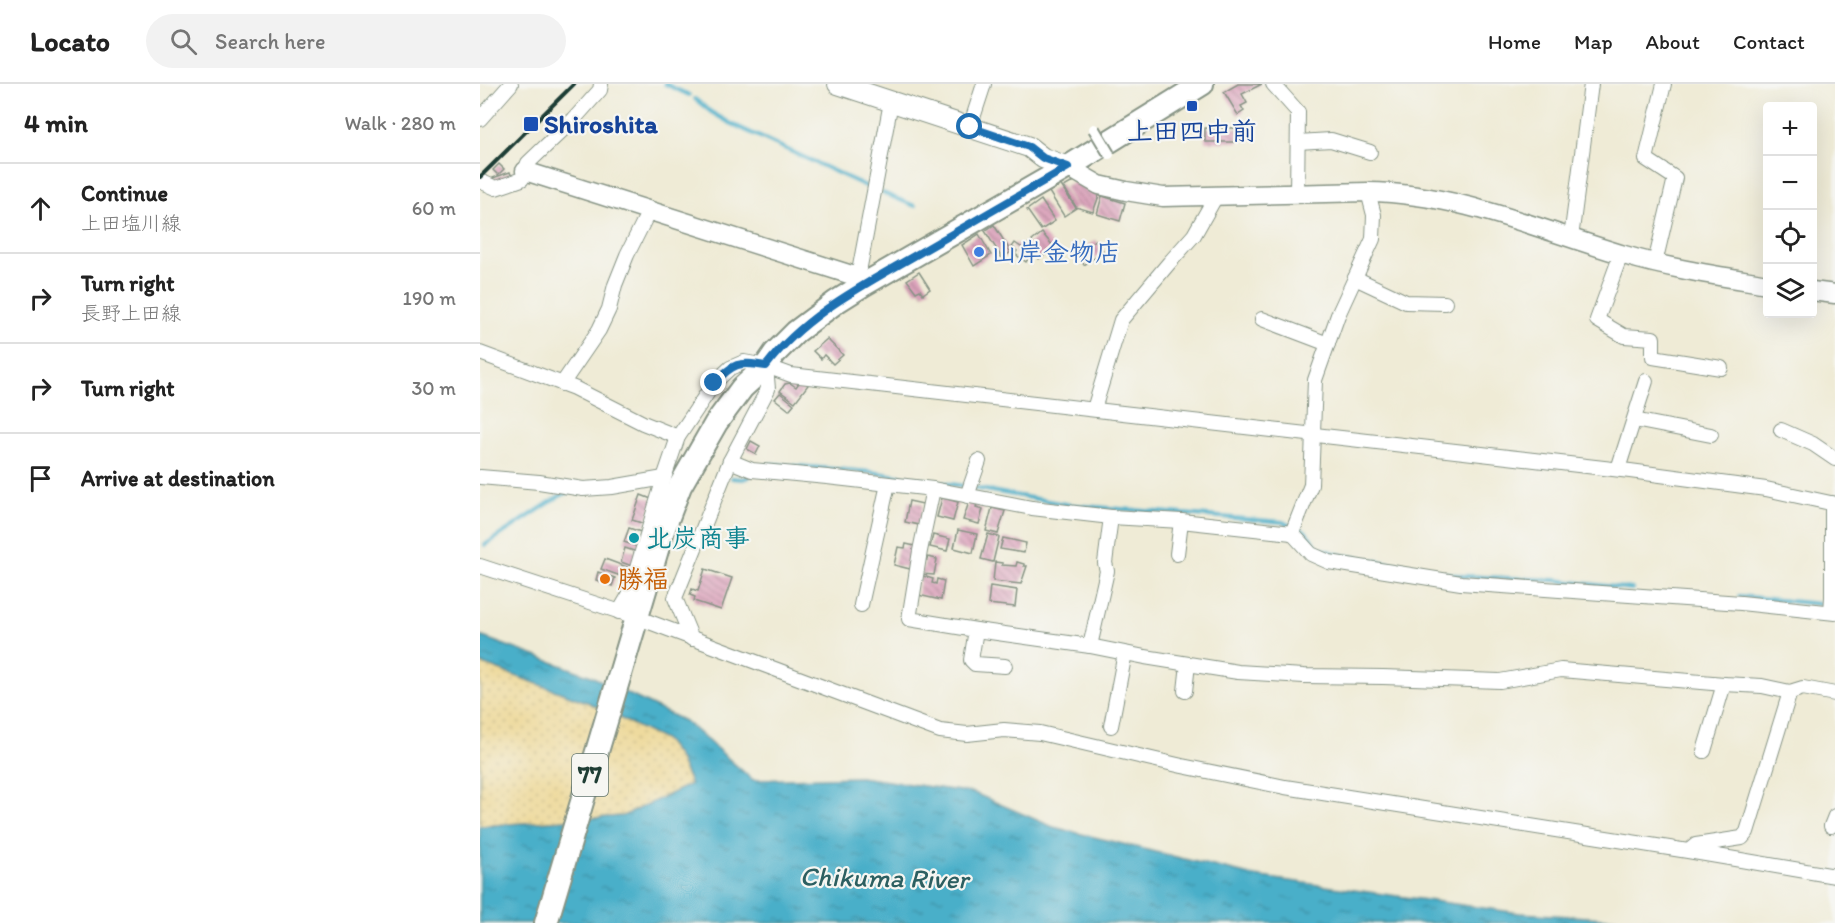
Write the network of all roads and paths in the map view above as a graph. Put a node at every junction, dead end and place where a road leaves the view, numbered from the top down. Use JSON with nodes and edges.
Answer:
{"nodes":[{"id":1,"x":601,"y":84,"type":"edge"},
{"id":2,"x":838,"y":84,"type":"edge"},
{"id":3,"x":984,"y":84,"type":"edge"},
{"id":4,"x":1202,"y":84,"type":"edge"},
{"id":5,"x":1273,"y":84,"type":"edge"},
{"id":6,"x":1591,"y":84,"type":"edge"},
{"id":7,"x":1664,"y":84,"type":"edge"},
{"id":8,"x":504,"y":86,"type":"edge"},
{"id":9,"x":891,"y":102,"type":"junction"},
{"id":10,"x":480,"y":119,"type":"edge"},
{"id":11,"x":970,"y":127,"type":"junction"},
{"id":12,"x":1094,"y":129,"type":"dead end"},
{"id":13,"x":1298,"y":142,"type":"junction"},
{"id":14,"x":1370,"y":152,"type":"dead end"},
{"id":15,"x":1109,"y":154,"type":"dead end"},
{"id":16,"x":1068,"y":167,"type":"junction"},
{"id":17,"x":525,"y":171,"type":"junction"},
{"id":18,"x":482,"y":182,"type":"dead end"},
{"id":19,"x":1368,"y":192,"type":"junction"},
{"id":20,"x":1297,"y":194,"type":"junction"},
{"id":21,"x":1216,"y":196,"type":"junction"},
{"id":22,"x":649,"y":212,"type":"junction"},
{"id":23,"x":1571,"y":238,"type":"junction"},
{"id":24,"x":1621,"y":254,"type":"junction"},
{"id":25,"x":1655,"y":262,"type":"junction"},
{"id":26,"x":1355,"y":278,"type":"junction"},
{"id":27,"x":861,"y":281,"type":"junction"},
{"id":28,"x":1763,"y":283,"type":"edge"},
{"id":29,"x":1817,"y":292,"type":"edge"},
{"id":30,"x":1835,"y":294,"type":"edge"},
{"id":31,"x":1445,"y":303,"type":"dead end"},
{"id":32,"x":1262,"y":319,"type":"dead end"},
{"id":33,"x":1328,"y":344,"type":"junction"},
{"id":34,"x":480,"y":353,"type":"edge"},
{"id":35,"x":766,"y":366,"type":"junction"},
{"id":36,"x":1721,"y":368,"type":"dead end"},
{"id":37,"x":1646,"y":381,"type":"dead end"},
{"id":38,"x":562,"y":384,"type":"junction"},
{"id":39,"x":1094,"y":409,"type":"junction"},
{"id":40,"x":1634,"y":420,"type":"junction"},
{"id":41,"x":1781,"y":430,"type":"dead end"},
{"id":42,"x":1314,"y":435,"type":"junction"},
{"id":43,"x":1711,"y":435,"type":"dead end"},
{"id":44,"x":678,"y":437,"type":"junction"},
{"id":45,"x":1835,"y":459,"type":"edge"},
{"id":46,"x":730,"y":461,"type":"junction"},
{"id":47,"x":979,"y":461,"type":"dead end"},
{"id":48,"x":1618,"y":469,"type":"junction"},
{"id":49,"x":480,"y":477,"type":"edge"},
{"id":50,"x":664,"y":478,"type":"junction"},
{"id":51,"x":888,"y":484,"type":"junction"},
{"id":52,"x":933,"y":489,"type":"junction"},
{"id":53,"x":967,"y":496,"type":"junction"},
{"id":54,"x":1833,"y":504,"type":"edge"},
{"id":55,"x":1111,"y":517,"type":"junction"},
{"id":56,"x":1180,"y":521,"type":"junction"},
{"id":57,"x":1292,"y":533,"type":"junction"},
{"id":58,"x":1177,"y":554,"type":"dead end"},
{"id":59,"x":480,"y":566,"type":"edge"},
{"id":60,"x":861,"y":605,"type":"dead end"},
{"id":61,"x":1833,"y":613,"type":"edge"},
{"id":62,"x":629,"y":618,"type":"junction"},
{"id":63,"x":976,"y":630,"type":"junction"},
{"id":64,"x":692,"y":639,"type":"junction"},
{"id":65,"x":1090,"y":646,"type":"junction"},
{"id":66,"x":1125,"y":653,"type":"junction"},
{"id":67,"x":1188,"y":664,"type":"junction"},
{"id":68,"x":1005,"y":666,"type":"dead end"},
{"id":69,"x":1724,"y":684,"type":"junction"},
{"id":70,"x":1185,"y":691,"type":"dead end"},
{"id":71,"x":1790,"y":692,"type":"junction"},
{"id":72,"x":1835,"y":694,"type":"edge"},
{"id":73,"x":1111,"y":726,"type":"dead end"},
{"id":74,"x":1704,"y":751,"type":"dead end"},
{"id":75,"x":1688,"y":851,"type":"junction"},
{"id":76,"x":1835,"y":876,"type":"edge"},
{"id":77,"x":546,"y":923,"type":"edge"}],
"edges":[{"from":1,"to":17,"type":"street"},
{"from":2,"to":9,"type":"main road"},
{"from":3,"to":11,"type":"street"},
{"from":4,"to":16,"type":"main road","number":"77"},
{"from":5,"to":13,"type":"street"},
{"from":6,"to":23,"type":"street"},
{"from":7,"to":25,"type":"street"},
{"from":8,"to":10,"type":"street"},
{"from":9,"to":11,"type":"main road"},
{"from":9,"to":27,"type":"street"},
{"from":11,"to":16,"type":"main road"},
{"from":12,"to":15,"type":"street","bridge":true},
{"from":13,"to":14,"type":"street"},
{"from":13,"to":20,"type":"street"},
{"from":16,"to":21,"type":"street"},
{"from":16,"to":27,"type":"main road","number":"77"},
{"from":17,"to":18,"type":"street"},
{"from":17,"to":22,"type":"street"},
{"from":19,"to":20,"type":"street"},
{"from":19,"to":23,"type":"street"},
{"from":19,"to":26,"type":"street"},
{"from":20,"to":21,"type":"street"},
{"from":21,"to":39,"type":"street"},
{"from":22,"to":27,"type":"street"},
{"from":22,"to":38,"type":"street"},
{"from":23,"to":24,"type":"street"},
{"from":24,"to":25,"type":"street"},
{"from":24,"to":36,"type":"street"},
{"from":25,"to":28,"type":"street"},
{"from":26,"to":31,"type":"street"},
{"from":26,"to":33,"type":"street"},
{"from":27,"to":35,"type":"main road","number":"77"},
{"from":29,"to":30,"type":"street"},
{"from":32,"to":33,"type":"street"},
{"from":33,"to":42,"type":"street"},
{"from":34,"to":38,"type":"street"},
{"from":35,"to":39,"type":"street"},
{"from":35,"to":44,"type":"street"},
{"from":35,"to":46,"type":"street"},
{"from":35,"to":62,"type":"main road","number":"77"},
{"from":37,"to":40,"type":"street"},
{"from":38,"to":44,"type":"street"},
{"from":39,"to":42,"type":"street"},
{"from":40,"to":43,"type":"street"},
{"from":40,"to":48,"type":"street"},
{"from":41,"to":45,"type":"street"},
{"from":42,"to":48,"type":"street"},
{"from":42,"to":57,"type":"street"},
{"from":44,"to":50,"type":"street"},
{"from":46,"to":51,"type":"street"},
{"from":46,"to":64,"type":"street"},
{"from":47,"to":53,"type":"street"},
{"from":48,"to":54,"type":"street"},
{"from":49,"to":50,"type":"street"},
{"from":50,"to":62,"type":"street"},
{"from":51,"to":52,"type":"street"},
{"from":51,"to":60,"type":"street"},
{"from":52,"to":53,"type":"street"},
{"from":52,"to":63,"type":"street"},
{"from":53,"to":55,"type":"street"},
{"from":54,"to":61,"type":"street"},
{"from":55,"to":56,"type":"street"},
{"from":55,"to":65,"type":"street"},
{"from":56,"to":57,"type":"street"},
{"from":56,"to":58,"type":"street"},
{"from":57,"to":61,"type":"street"},
{"from":59,"to":62,"type":"street"},
{"from":62,"to":64,"type":"street"},
{"from":62,"to":77,"type":"main road","number":"77"},
{"from":63,"to":65,"type":"street"},
{"from":63,"to":68,"type":"street"},
{"from":64,"to":75,"type":"street"},
{"from":65,"to":66,"type":"street"},
{"from":66,"to":67,"type":"street"},
{"from":66,"to":73,"type":"street"},
{"from":67,"to":69,"type":"street"},
{"from":67,"to":70,"type":"street"},
{"from":69,"to":71,"type":"street"},
{"from":69,"to":74,"type":"street"},
{"from":71,"to":72,"type":"street"},
{"from":71,"to":75,"type":"street"},
{"from":75,"to":76,"type":"street"}]}
